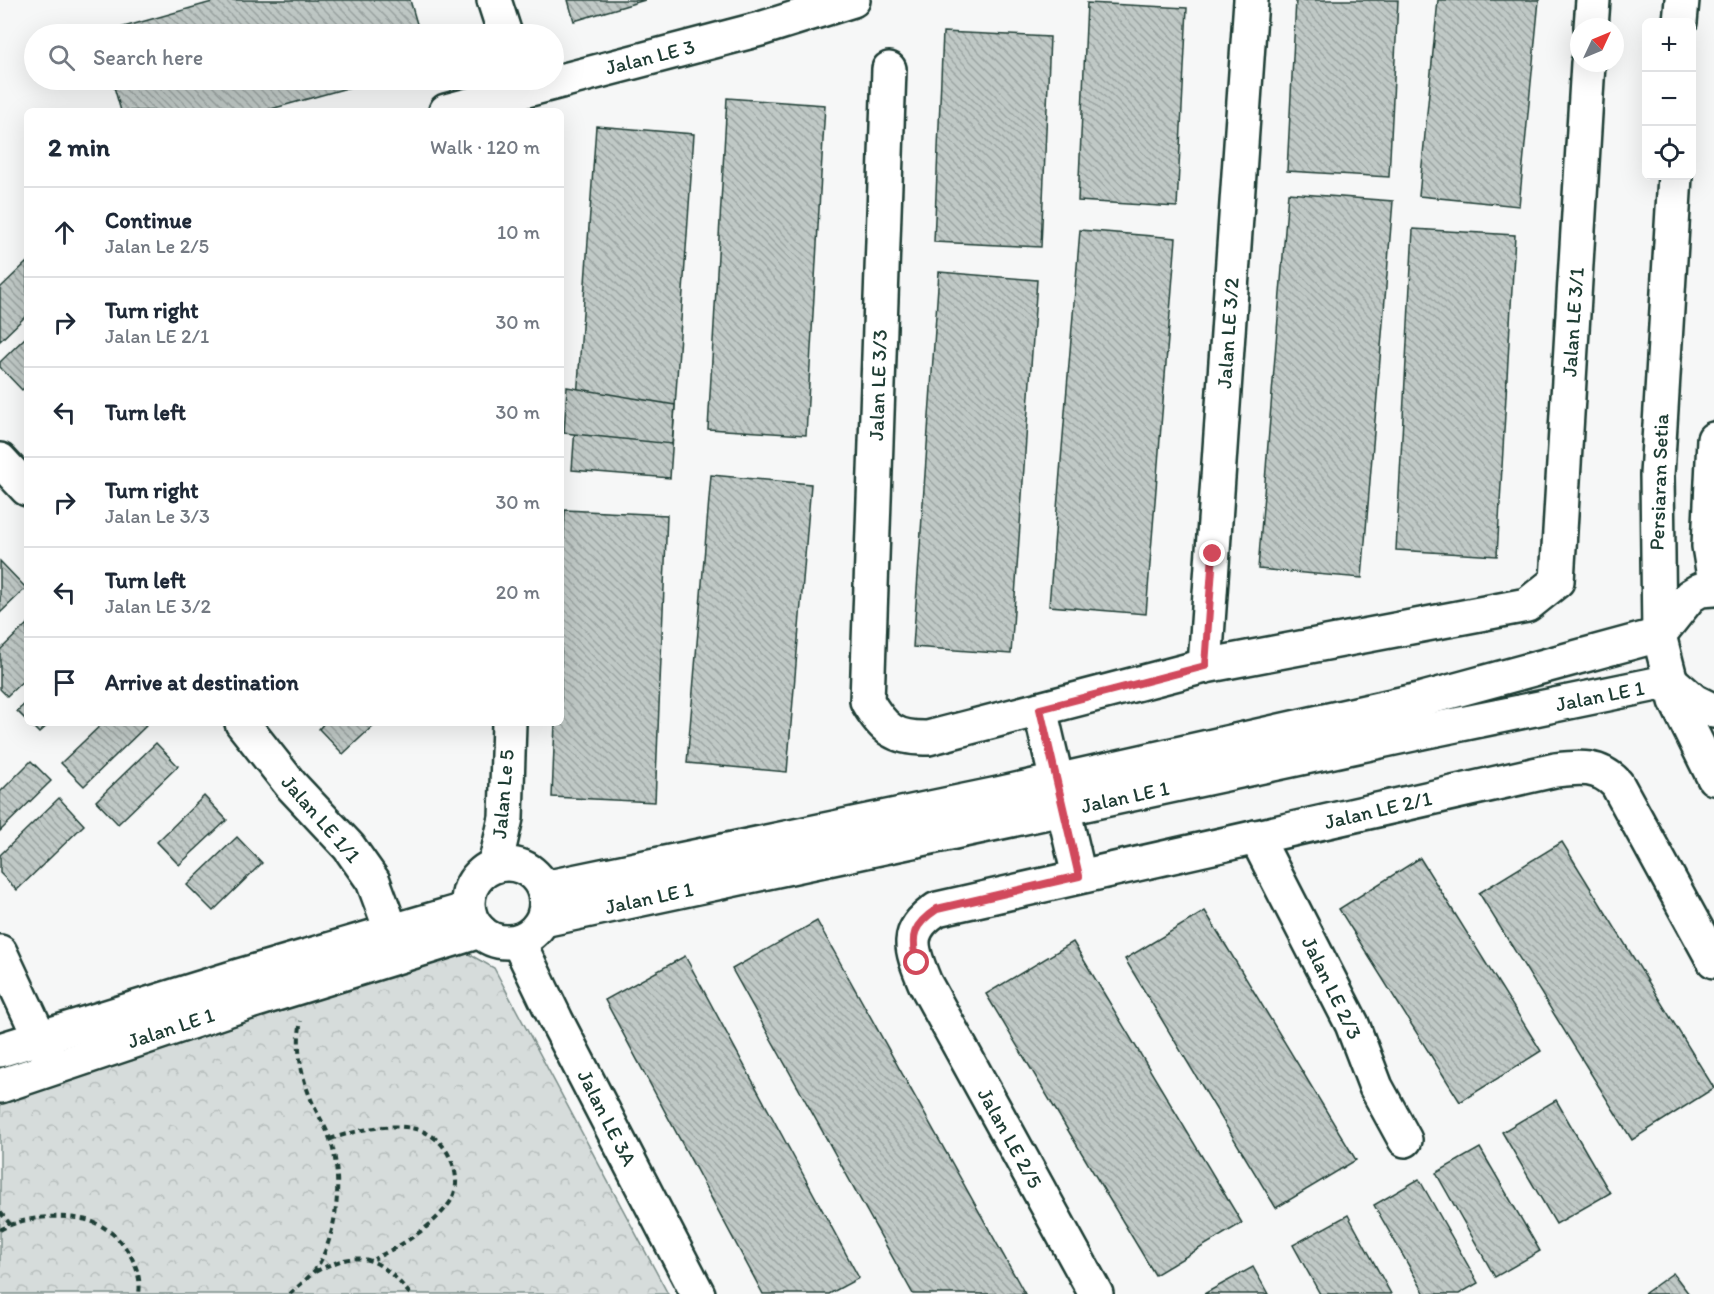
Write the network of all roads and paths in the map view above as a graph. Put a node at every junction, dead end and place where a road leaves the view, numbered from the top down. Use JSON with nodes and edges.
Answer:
{"nodes":[{"id":1,"x":494,"y":0,"type":"edge"},
{"id":2,"x":853,"y":0,"type":"edge"},
{"id":3,"x":1251,"y":0,"type":"edge"},
{"id":4,"x":1593,"y":0,"type":"edge"},
{"id":5,"x":1682,"y":0,"type":"edge"},
{"id":6,"x":1592,"y":18,"type":"edge"},
{"id":7,"x":1680,"y":18,"type":"edge"},
{"id":8,"x":502,"y":24,"type":"edge"},
{"id":9,"x":889,"y":69,"type":"dead end"},
{"id":10,"x":1587,"y":72,"type":"edge"},
{"id":11,"x":564,"y":82,"type":"edge"},
{"id":12,"x":525,"y":93,"type":"edge"},
{"id":13,"x":459,"y":108,"type":"edge"},
{"id":14,"x":1675,"y":180,"type":"edge"},
{"id":15,"x":1714,"y":439,"type":"edge"},
{"id":16,"x":0,"y":460,"type":"edge"},
{"id":17,"x":24,"y":486,"type":"edge"},
{"id":18,"x":1714,"y":577,"type":"edge"},
{"id":19,"x":1714,"y":589,"type":"edge"},
{"id":20,"x":1659,"y":635,"type":"junction"},
{"id":21,"x":1205,"y":666,"type":"junction"},
{"id":22,"x":1671,"y":681,"type":"junction"},
{"id":23,"x":1040,"y":709,"type":"junction"},
{"id":24,"x":1714,"y":711,"type":"edge"},
{"id":25,"x":244,"y":726,"type":"edge"},
{"id":26,"x":509,"y":726,"type":"edge"},
{"id":27,"x":1714,"y":778,"type":"edge"},
{"id":28,"x":1060,"y":796,"type":"junction"},
{"id":29,"x":1256,"y":837,"type":"junction"},
{"id":30,"x":495,"y":865,"type":"junction"},
{"id":31,"x":1079,"y":876,"type":"junction"},
{"id":32,"x":544,"y":888,"type":"junction"},
{"id":33,"x":474,"y":920,"type":"junction"},
{"id":34,"x":543,"y":920,"type":"junction"},
{"id":35,"x":518,"y":941,"type":"junction"},
{"id":36,"x":397,"y":942,"type":"junction"},
{"id":37,"x":0,"y":952,"type":"edge"},
{"id":38,"x":1714,"y":961,"type":"edge"},
{"id":39,"x":925,"y":983,"type":"joint"},
{"id":40,"x":303,"y":1015,"type":"dead end"},
{"id":41,"x":0,"y":1050,"type":"edge"},
{"id":42,"x":47,"y":1053,"type":"junction"},
{"id":43,"x":0,"y":1086,"type":"edge"},
{"id":44,"x":330,"y":1139,"type":"junction"},
{"id":45,"x":1406,"y":1140,"type":"dead end"},
{"id":46,"x":0,"y":1212,"type":"edge"},
{"id":47,"x":10,"y":1224,"type":"junction"},
{"id":48,"x":0,"y":1230,"type":"edge"},
{"id":49,"x":374,"y":1260,"type":"junction"},
{"id":50,"x":309,"y":1275,"type":"junction"},
{"id":51,"x":138,"y":1294,"type":"edge"},
{"id":52,"x":291,"y":1294,"type":"edge"},
{"id":53,"x":410,"y":1294,"type":"edge"},
{"id":54,"x":698,"y":1294,"type":"edge"},
{"id":55,"x":1096,"y":1294,"type":"edge"}],
"edges":[{"from":1,"to":8,"type":"street"},
{"from":2,"to":11,"type":"street","name":"Jalan LE 3"},
{"from":3,"to":21,"type":"street","name":"Jalan LE 3/2"},
{"from":4,"to":6,"type":"street"},
{"from":5,"to":7,"type":"street"},
{"from":9,"to":23,"type":"street","name":"Jalan LE 3/3"},
{"from":10,"to":21,"type":"street","name":"Jalan LE 3/1"},
{"from":12,"to":13,"type":"street","name":"Jalan LE 3"},
{"from":14,"to":20,"type":"street","name":"Persiaran Setia"},
{"from":15,"to":18,"type":"street"},
{"from":16,"to":17,"type":"street"},
{"from":19,"to":20,"type":"street"},
{"from":20,"to":22,"type":"street","name":"Persiaran Setia"},
{"from":20,"to":28,"type":"street","name":"Jalan LE 1"},
{"from":21,"to":23,"type":"street"},
{"from":22,"to":24,"type":"street"},
{"from":22,"to":27,"type":"street","name":"Persiaran Setia"},
{"from":22,"to":28,"type":"street","name":"Jalan LE 1"},
{"from":23,"to":28,"type":"street"},
{"from":25,"to":36,"type":"street","name":"Jalan LE 1/1"},
{"from":26,"to":30,"type":"street","name":"Jalan Le 5"},
{"from":28,"to":31,"type":"street"},
{"from":28,"to":32,"type":"street","name":"Jalan LE 1"},
{"from":28,"to":34,"type":"street","name":"Jalan LE 1"},
{"from":29,"to":31,"type":"street","name":"Jalan LE 2/1"},
{"from":29,"to":38,"type":"street","name":"Jalan LE 2/1"},
{"from":29,"to":45,"type":"street","name":"Jalan LE 2/3"},
{"from":30,"to":32,"type":"street"},
{"from":30,"to":33,"type":"street"},
{"from":31,"to":39,"type":"street","name":"Jalan LE 2/1"},
{"from":32,"to":34,"type":"street"},
{"from":33,"to":35,"type":"street"},
{"from":33,"to":36,"type":"street","name":"Jalan LE 1"},
{"from":34,"to":35,"type":"street"},
{"from":35,"to":54,"type":"street","name":"Jalan LE 3A"},
{"from":36,"to":42,"type":"street","name":"Jalan LE 1"},
{"from":37,"to":42,"type":"street"},
{"from":39,"to":55,"type":"street","name":"Jalan LE 2/5"},
{"from":40,"to":44,"type":"path"},
{"from":41,"to":42,"type":"street","name":"Jalan LE 1"},
{"from":42,"to":43,"type":"street","name":"Jalan LE 1"},
{"from":44,"to":49,"type":"path"},
{"from":44,"to":50,"type":"path"},
{"from":46,"to":47,"type":"path"},
{"from":47,"to":48,"type":"path"},
{"from":47,"to":51,"type":"path"},
{"from":49,"to":50,"type":"path"},
{"from":49,"to":53,"type":"path"},
{"from":50,"to":52,"type":"path"}]}
